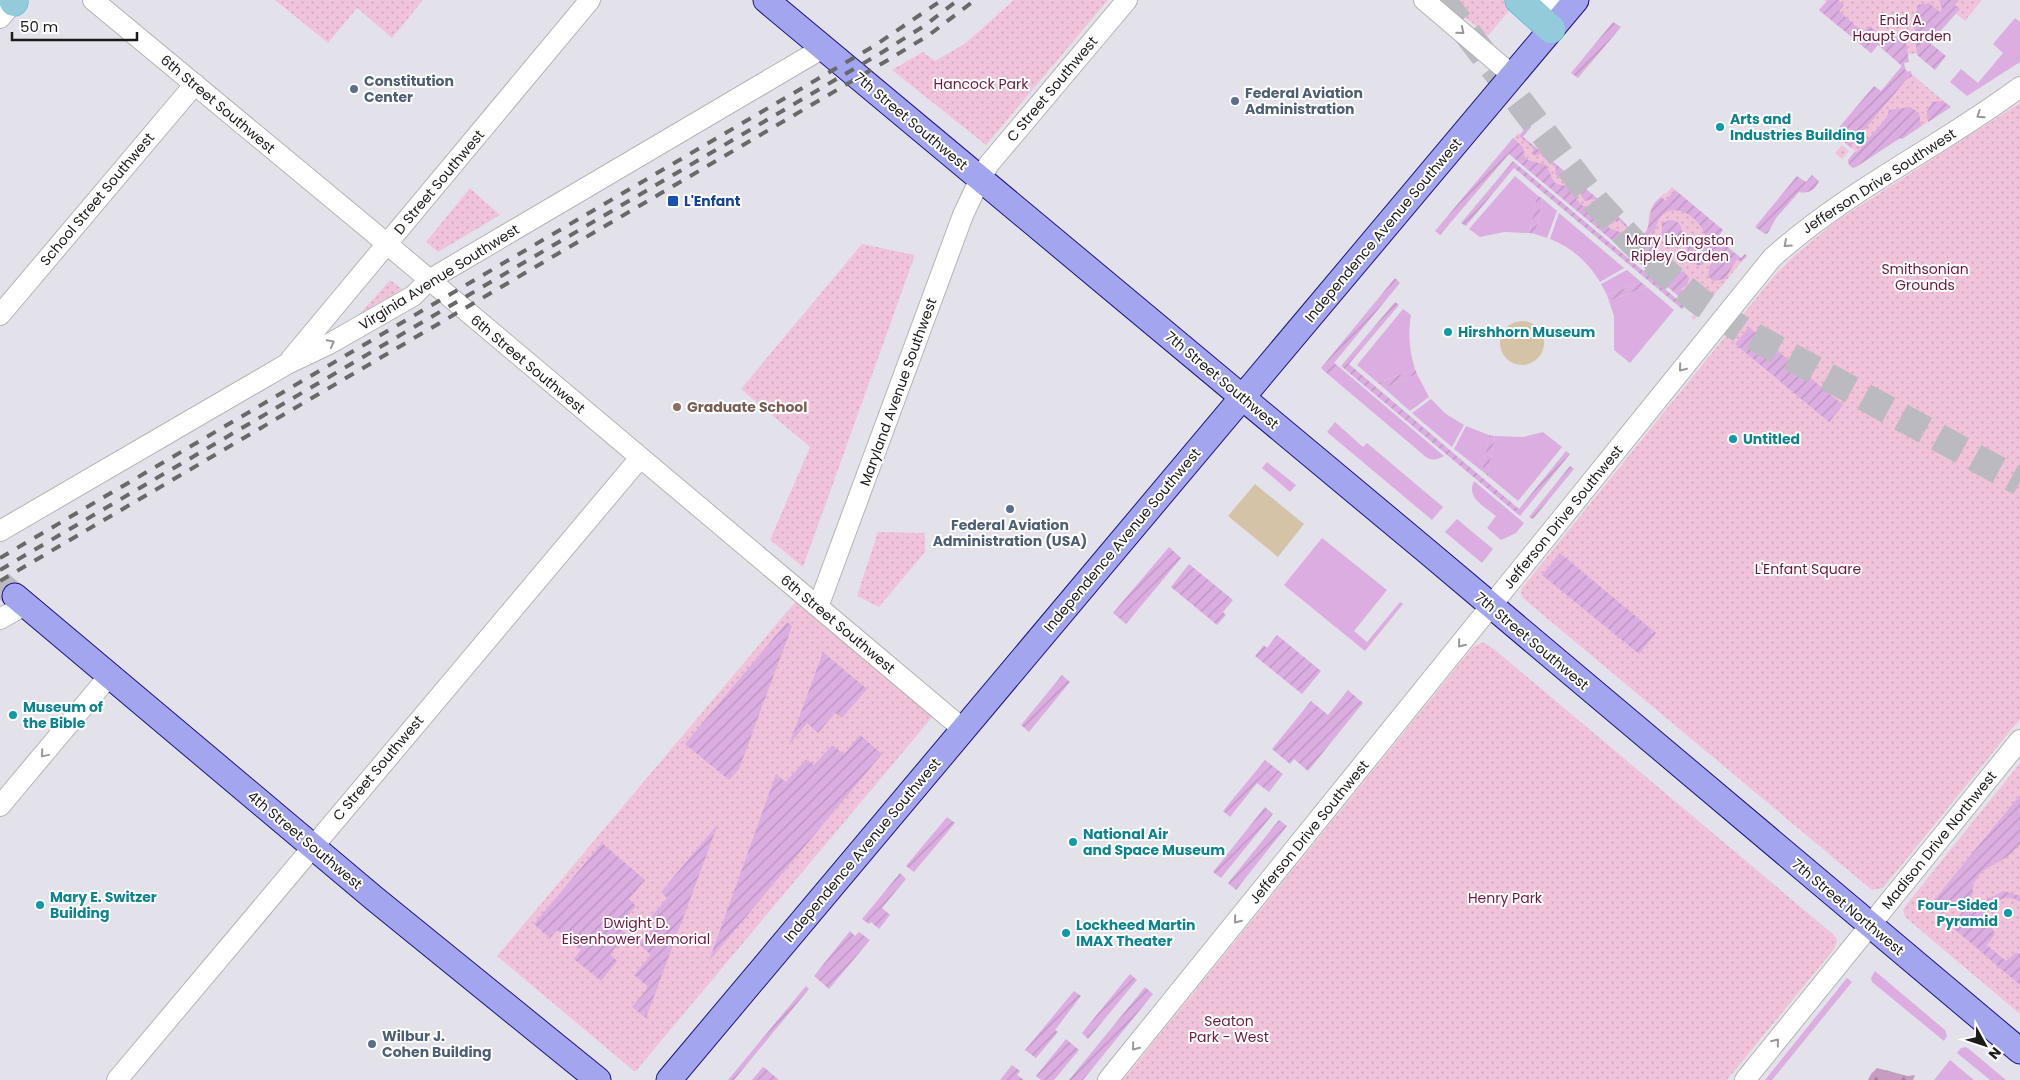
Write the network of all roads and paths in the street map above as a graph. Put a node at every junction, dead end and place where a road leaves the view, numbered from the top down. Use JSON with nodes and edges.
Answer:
{"nodes":[{"id":1,"x":93,"y":0,"type":"edge"},
{"id":2,"x":590,"y":0,"type":"edge"},
{"id":3,"x":766,"y":0,"type":"edge"},
{"id":4,"x":1127,"y":0,"type":"edge"},
{"id":5,"x":1424,"y":0,"type":"edge"},
{"id":6,"x":1519,"y":0,"type":"edge"},
{"id":7,"x":1560,"y":10,"type":"edge"},
{"id":8,"x":824,"y":48,"type":"junction"},
{"id":9,"x":1512,"y":75,"type":"junction"},
{"id":10,"x":195,"y":84,"type":"junction"},
{"id":11,"x":2020,"y":87,"type":"edge"},
{"id":12,"x":980,"y":179,"type":"junction"},
{"id":13,"x":387,"y":245,"type":"junction"},
{"id":14,"x":429,"y":280,"type":"junction"},
{"id":15,"x":0,"y":315,"type":"edge"},
{"id":16,"x":287,"y":364,"type":"junction"},
{"id":17,"x":1242,"y":397,"type":"junction"},
{"id":18,"x":640,"y":458,"type":"junction"},
{"id":19,"x":0,"y":531,"type":"edge"},
{"id":20,"x":20,"y":600,"type":"joint"},
{"id":21,"x":1491,"y":606,"type":"junction"},
{"id":22,"x":818,"y":607,"type":"junction"},
{"id":23,"x":0,"y":619,"type":"edge"},
{"id":24,"x":109,"y":676,"type":"junction"},
{"id":25,"x":963,"y":729,"type":"junction"},
{"id":26,"x":2020,"y":740,"type":"edge"},
{"id":27,"x":1677,"y":762,"type":"joint"},
{"id":28,"x":0,"y":806,"type":"edge"},
{"id":29,"x":312,"y":846,"type":"junction"},
{"id":30,"x":1870,"y":925,"type":"junction"},
{"id":31,"x":2020,"y":1051,"type":"edge"},
{"id":32,"x":117,"y":1080,"type":"edge"},
{"id":33,"x":598,"y":1080,"type":"edge"},
{"id":34,"x":669,"y":1080,"type":"edge"},
{"id":35,"x":1108,"y":1080,"type":"edge"},
{"id":36,"x":1745,"y":1080,"type":"edge"}],
"edges":[{"from":1,"to":10,"type":"street","name":"6th Street Southwest"},
{"from":2,"to":13,"type":"street","name":"D Street Southwest"},
{"from":3,"to":8,"type":"main road","name":"7th Street Southwest"},
{"from":4,"to":12,"type":"street","name":"C Street Southwest"},
{"from":5,"to":9,"type":"street","one_way":true},
{"from":6,"to":7,"type":"highway"},
{"from":7,"to":9,"type":"main road","name":"Independence Avenue Southwest"},
{"from":8,"to":12,"type":"main road","name":"7th Street Southwest"},
{"from":8,"to":14,"type":"street","name":"Virginia Avenue Southwest"},
{"from":9,"to":17,"type":"main road","name":"Independence Avenue Southwest"},
{"from":10,"to":13,"type":"street","name":"6th Street Southwest"},
{"from":10,"to":15,"type":"street","name":"School Street Southwest"},
{"from":11,"to":21,"type":"street","name":"Jefferson Drive Southwest","one_way":true},
{"from":12,"to":17,"type":"main road","name":"7th Street Southwest"},
{"from":12,"to":22,"type":"street","name":"Maryland Avenue Southwest"},
{"from":13,"to":14,"type":"street","name":"6th Street Southwest"},
{"from":13,"to":16,"type":"street","name":"D Street Southwest"},
{"from":16,"to":14,"type":"street","name":"Virginia Avenue Southwest","one_way":true},
{"from":14,"to":18,"type":"street","name":"6th Street Southwest"},
{"from":16,"to":19,"type":"street","name":"Virginia Avenue Southwest"},
{"from":17,"to":21,"type":"main road","name":"7th Street Southwest"},
{"from":17,"to":25,"type":"main road","name":"Independence Avenue Southwest"},
{"from":18,"to":22,"type":"street","name":"6th Street Southwest"},
{"from":18,"to":29,"type":"street","name":"C Street Southwest"},
{"from":20,"to":23,"type":"street"},
{"from":20,"to":24,"type":"main road","name":"4th Street Southwest"},
{"from":21,"to":27,"type":"main road","name":"7th Street Southwest"},
{"from":21,"to":35,"type":"street","name":"Jefferson Drive Southwest","one_way":true},
{"from":22,"to":25,"type":"street","name":"6th Street Southwest"},
{"from":24,"to":28,"type":"street","one_way":true},
{"from":24,"to":29,"type":"main road","name":"4th Street Southwest"},
{"from":25,"to":34,"type":"main road","name":"Independence Avenue Southwest"},
{"from":26,"to":30,"type":"street","name":"Madison Drive Northwest"},
{"from":27,"to":30,"type":"main road","name":"7th Street Northwest"},
{"from":29,"to":32,"type":"street","name":"C Street Southwest"},
{"from":29,"to":33,"type":"main road","name":"4th Street Southwest"},
{"from":30,"to":31,"type":"main road","name":"7th Street Northwest"},
{"from":36,"to":30,"type":"street","name":"Madison Drive Northwest","one_way":true}]}
